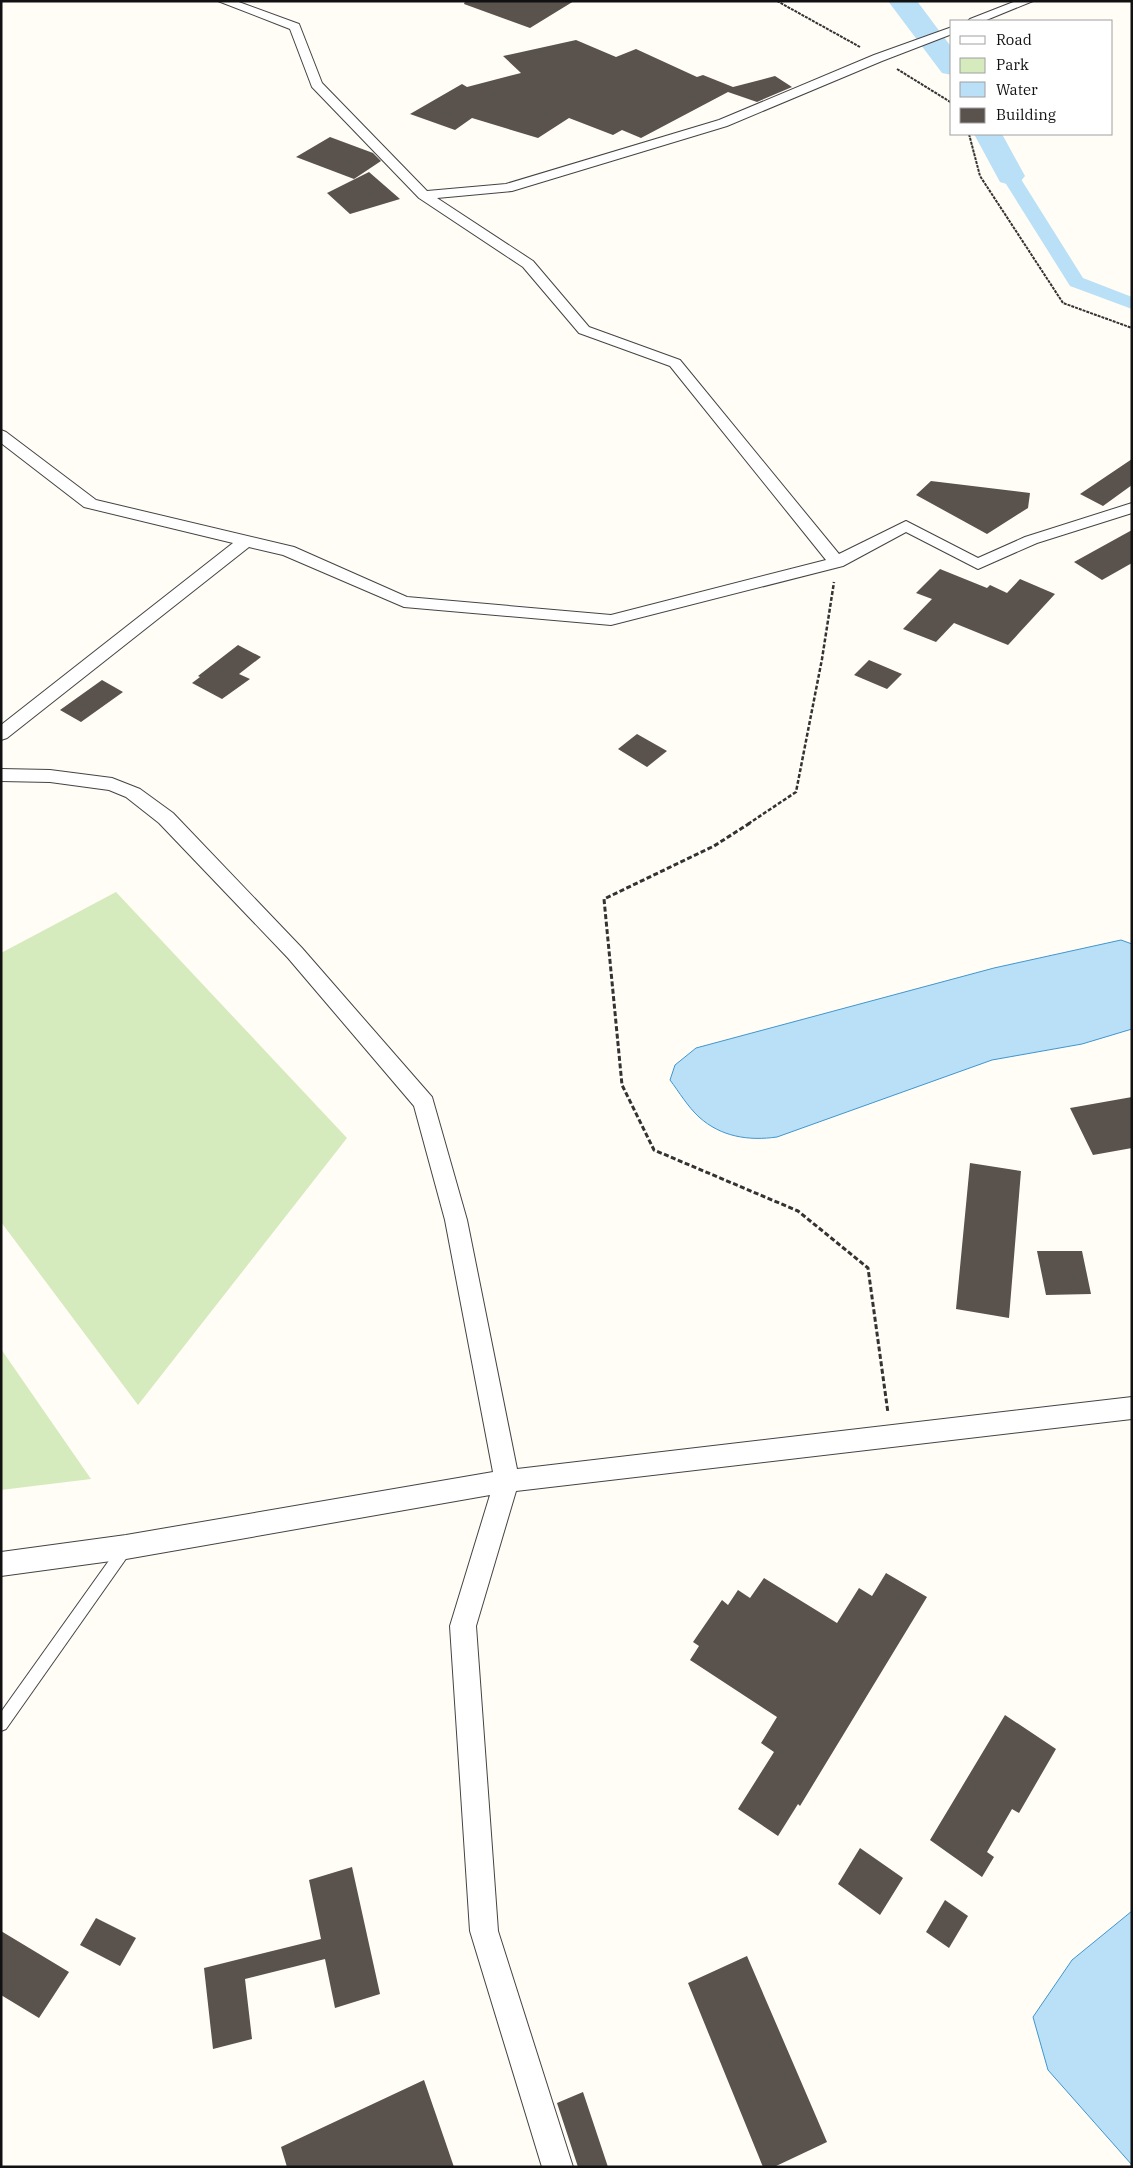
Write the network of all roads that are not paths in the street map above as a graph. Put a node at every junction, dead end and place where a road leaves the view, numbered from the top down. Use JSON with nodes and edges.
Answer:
{"nodes":[{"id":1,"x":224,"y":1,"type":"edge"},
{"id":2,"x":1027,"y":1,"type":"edge"},
{"id":3,"x":977,"y":20,"type":"edge"},
{"id":4,"x":950,"y":31,"type":"edge"},
{"id":5,"x":424,"y":195,"type":"junction"},
{"id":6,"x":1,"y":435,"type":"edge"},
{"id":7,"x":1132,"y":508,"type":"edge"},
{"id":8,"x":246,"y":541,"type":"junction"},
{"id":9,"x":837,"y":562,"type":"junction"},
{"id":10,"x":1,"y":734,"type":"edge"},
{"id":11,"x":1,"y":775,"type":"edge"},
{"id":12,"x":1132,"y":1408,"type":"edge"},
{"id":13,"x":508,"y":1481,"type":"junction"},
{"id":14,"x":126,"y":1547,"type":"junction"},
{"id":15,"x":1,"y":1564,"type":"edge"},
{"id":16,"x":1,"y":1724,"type":"edge"},
{"id":17,"x":558,"y":2167,"type":"edge"}],
"edges":[{"from":1,"to":5,"type":"street"},
{"from":2,"to":3,"type":"street"},
{"from":4,"to":5,"type":"street"},
{"from":5,"to":9,"type":"street"},
{"from":6,"to":8,"type":"street"},
{"from":7,"to":9,"type":"street"},
{"from":8,"to":9,"type":"street"},
{"from":8,"to":10,"type":"street"},
{"from":11,"to":13,"type":"street"},
{"from":12,"to":13,"type":"street"},
{"from":13,"to":14,"type":"street"},
{"from":13,"to":17,"type":"street"},
{"from":14,"to":15,"type":"street"},
{"from":14,"to":16,"type":"lane"}]}
